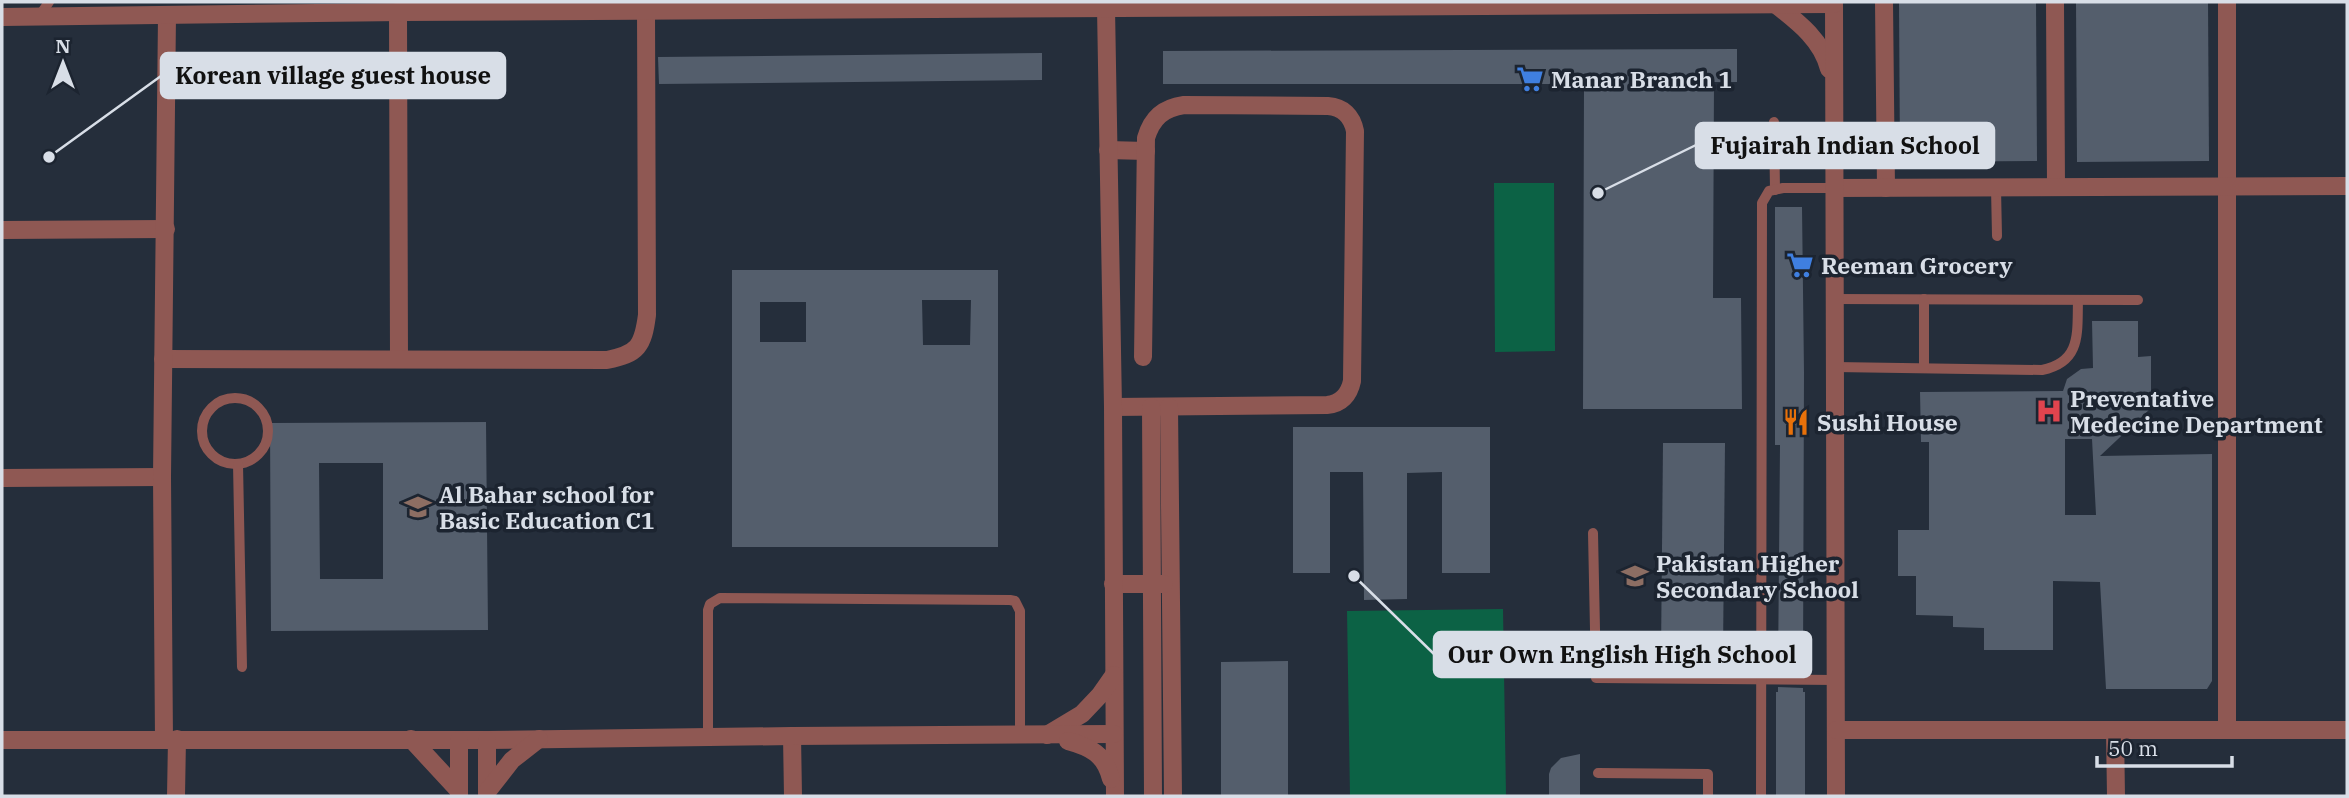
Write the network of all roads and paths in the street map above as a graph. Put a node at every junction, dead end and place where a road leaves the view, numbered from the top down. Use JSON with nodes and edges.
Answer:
{"nodes":[{"id":1,"x":49,"y":2,"type":"edge"},
{"id":2,"x":301,"y":2,"type":"edge"},
{"id":3,"x":459,"y":2,"type":"edge"},
{"id":4,"x":1884,"y":2,"type":"edge"},
{"id":5,"x":2055,"y":2,"type":"edge"},
{"id":6,"x":2227,"y":2,"type":"edge"},
{"id":7,"x":1777,"y":3,"type":"edge"},
{"id":8,"x":1834,"y":3,"type":"edge"},
{"id":9,"x":1188,"y":4,"type":"edge"},
{"id":10,"x":1218,"y":4,"type":"edge"},
{"id":11,"x":1286,"y":4,"type":"edge"},
{"id":12,"x":1483,"y":4,"type":"edge"},
{"id":13,"x":1040,"y":5,"type":"edge"},
{"id":14,"x":577,"y":6,"type":"edge"},
{"id":15,"x":835,"y":6,"type":"edge"},
{"id":16,"x":404,"y":8,"type":"edge"},
{"id":17,"x":1106,"y":8,"type":"junction"},
{"id":18,"x":646,"y":10,"type":"junction"},
{"id":19,"x":477,"y":12,"type":"junction"},
{"id":20,"x":316,"y":13,"type":"junction"},
{"id":21,"x":167,"y":15,"type":"junction"},
{"id":22,"x":2,"y":17,"type":"edge"},
{"id":23,"x":38,"y":18,"type":"junction"},
{"id":24,"x":1834,"y":86,"type":"junction"},
{"id":25,"x":1774,"y":122,"type":"dead end"},
{"id":26,"x":1108,"y":150,"type":"junction"},
{"id":27,"x":1146,"y":152,"type":"junction"},
{"id":28,"x":2347,"y":186,"type":"edge"},
{"id":29,"x":2056,"y":187,"type":"junction"},
{"id":30,"x":2227,"y":187,"type":"junction"},
{"id":31,"x":1834,"y":188,"type":"junction"},
{"id":32,"x":1886,"y":188,"type":"junction"},
{"id":33,"x":1996,"y":188,"type":"junction"},
{"id":34,"x":1775,"y":190,"type":"junction"},
{"id":35,"x":166,"y":229,"type":"junction"},
{"id":36,"x":2,"y":230,"type":"edge"},
{"id":37,"x":1997,"y":236,"type":"dead end"},
{"id":38,"x":1834,"y":299,"type":"junction"},
{"id":39,"x":1924,"y":299,"type":"junction"},
{"id":40,"x":2078,"y":300,"type":"junction"},
{"id":41,"x":2138,"y":300,"type":"dead end"},
{"id":42,"x":1143,"y":357,"type":"dead end"},
{"id":43,"x":163,"y":359,"type":"junction"},
{"id":44,"x":399,"y":359,"type":"junction"},
{"id":45,"x":1835,"y":368,"type":"junction"},
{"id":46,"x":1924,"y":368,"type":"junction"},
{"id":47,"x":1113,"y":407,"type":"junction"},
{"id":48,"x":1160,"y":407,"type":"junction"},
{"id":49,"x":238,"y":464,"type":"junction"},
{"id":50,"x":162,"y":477,"type":"junction"},
{"id":51,"x":2,"y":478,"type":"edge"},
{"id":52,"x":1594,"y":533,"type":"dead end"},
{"id":53,"x":1114,"y":584,"type":"junction"},
{"id":54,"x":1152,"y":584,"type":"junction"},
{"id":55,"x":1171,"y":584,"type":"junction"},
{"id":56,"x":242,"y":667,"type":"dead end"},
{"id":57,"x":1114,"y":675,"type":"junction"},
{"id":58,"x":1760,"y":679,"type":"junction"},
{"id":59,"x":1836,"y":680,"type":"junction"},
{"id":60,"x":1836,"y":730,"type":"junction"},
{"id":61,"x":2115,"y":730,"type":"junction"},
{"id":62,"x":2227,"y":730,"type":"junction"},
{"id":63,"x":2347,"y":730,"type":"edge"},
{"id":64,"x":1114,"y":734,"type":"junction"},
{"id":65,"x":1020,"y":735,"type":"junction"},
{"id":66,"x":1047,"y":735,"type":"junction"},
{"id":67,"x":792,"y":736,"type":"junction"},
{"id":68,"x":708,"y":737,"type":"junction"},
{"id":69,"x":539,"y":738,"type":"junction"},
{"id":70,"x":2,"y":740,"type":"edge"},
{"id":71,"x":171,"y":740,"type":"junction"},
{"id":72,"x":411,"y":740,"type":"junction"},
{"id":73,"x":459,"y":740,"type":"junction"},
{"id":74,"x":487,"y":740,"type":"junction"},
{"id":75,"x":1598,"y":773,"type":"dead end"},
{"id":76,"x":459,"y":794,"type":"edge"},
{"id":77,"x":487,"y":794,"type":"edge"},
{"id":78,"x":1115,"y":794,"type":"edge"},
{"id":79,"x":176,"y":796,"type":"edge"},
{"id":80,"x":793,"y":796,"type":"edge"},
{"id":81,"x":1153,"y":796,"type":"edge"},
{"id":82,"x":1173,"y":796,"type":"edge"},
{"id":83,"x":1708,"y":796,"type":"edge"},
{"id":84,"x":1761,"y":796,"type":"edge"},
{"id":85,"x":1836,"y":796,"type":"edge"},
{"id":86,"x":2116,"y":796,"type":"edge"}],
"edges":[{"from":1,"to":23,"type":"lane"},
{"from":2,"to":20,"type":"lane"},
{"from":3,"to":19,"type":"street"},
{"from":4,"to":32,"type":"street"},
{"from":5,"to":29,"type":"street"},
{"from":6,"to":30,"type":"street"},
{"from":7,"to":8,"type":"street"},
{"from":7,"to":12,"type":"street"},
{"from":7,"to":24,"type":"street"},
{"from":8,"to":24,"type":"street"},
{"from":9,"to":10,"type":"street"},
{"from":9,"to":17,"type":"street"},
{"from":10,"to":11,"type":"street"},
{"from":11,"to":12,"type":"street"},
{"from":13,"to":15,"type":"street"},
{"from":13,"to":17,"type":"street"},
{"from":14,"to":18,"type":"street"},
{"from":14,"to":19,"type":"street"},
{"from":15,"to":18,"type":"street"},
{"from":16,"to":19,"type":"street"},
{"from":16,"to":20,"type":"street"},
{"from":16,"to":44,"type":"street"},
{"from":17,"to":26,"type":"street"},
{"from":18,"to":44,"type":"street"},
{"from":20,"to":21,"type":"street"},
{"from":21,"to":23,"type":"street"},
{"from":21,"to":35,"type":"street"},
{"from":22,"to":23,"type":"street"},
{"from":24,"to":31,"type":"street"},
{"from":25,"to":34,"type":"lane"},
{"from":26,"to":27,"type":"street"},
{"from":26,"to":47,"type":"street"},
{"from":27,"to":42,"type":"street"},
{"from":27,"to":48,"type":"street"},
{"from":28,"to":30,"type":"street"},
{"from":29,"to":30,"type":"street"},
{"from":29,"to":33,"type":"street"},
{"from":30,"to":62,"type":"street"},
{"from":31,"to":32,"type":"street"},
{"from":31,"to":34,"type":"lane"},
{"from":31,"to":38,"type":"street"},
{"from":32,"to":33,"type":"street"},
{"from":33,"to":37,"type":"lane"},
{"from":34,"to":58,"type":"lane"},
{"from":35,"to":36,"type":"street"},
{"from":35,"to":43,"type":"street"},
{"from":38,"to":39,"type":"lane"},
{"from":38,"to":45,"type":"street"},
{"from":39,"to":40,"type":"lane"},
{"from":39,"to":46,"type":"lane"},
{"from":40,"to":41,"type":"lane"},
{"from":40,"to":46,"type":"lane"},
{"from":43,"to":44,"type":"street"},
{"from":43,"to":50,"type":"street"},
{"from":45,"to":46,"type":"lane"},
{"from":45,"to":59,"type":"street"},
{"from":47,"to":48,"type":"street"},
{"from":47,"to":53,"type":"street"},
{"from":48,"to":54,"type":"street"},
{"from":48,"to":55,"type":"street"},
{"from":49,"to":49,"type":"lane"},
{"from":49,"to":56,"type":"lane"},
{"from":50,"to":51,"type":"street"},
{"from":50,"to":71,"type":"street"},
{"from":52,"to":58,"type":"lane"},
{"from":53,"to":54,"type":"street"},
{"from":53,"to":57,"type":"street"},
{"from":54,"to":55,"type":"street"},
{"from":54,"to":81,"type":"street"},
{"from":55,"to":82,"type":"street"},
{"from":57,"to":64,"type":"street"},
{"from":57,"to":66,"type":"street"},
{"from":58,"to":59,"type":"lane"},
{"from":58,"to":84,"type":"lane"},
{"from":59,"to":60,"type":"street"},
{"from":60,"to":61,"type":"street"},
{"from":60,"to":85,"type":"street"},
{"from":61,"to":62,"type":"street"},
{"from":61,"to":86,"type":"street"},
{"from":62,"to":63,"type":"street"},
{"from":64,"to":66,"type":"street"},
{"from":64,"to":78,"type":"street"},
{"from":65,"to":66,"type":"street"},
{"from":65,"to":67,"type":"street"},
{"from":65,"to":68,"type":"lane"},
{"from":66,"to":78,"type":"street"},
{"from":67,"to":68,"type":"street"},
{"from":67,"to":80,"type":"street"},
{"from":68,"to":69,"type":"street"},
{"from":69,"to":74,"type":"street"},
{"from":69,"to":77,"type":"street"},
{"from":70,"to":71,"type":"street"},
{"from":71,"to":72,"type":"street"},
{"from":71,"to":79,"type":"street"},
{"from":72,"to":73,"type":"street"},
{"from":72,"to":76,"type":"street"},
{"from":73,"to":74,"type":"street"},
{"from":73,"to":76,"type":"street"},
{"from":74,"to":77,"type":"street"},
{"from":75,"to":83,"type":"lane"}]}
